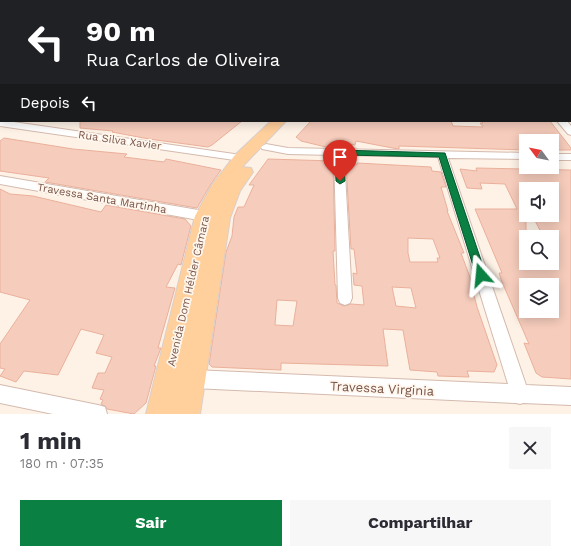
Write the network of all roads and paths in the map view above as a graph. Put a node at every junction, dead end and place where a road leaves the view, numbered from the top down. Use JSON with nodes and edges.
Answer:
{"nodes":[{"id":1,"x":278,"y":122,"type":"edge"},
{"id":2,"x":291,"y":122,"type":"edge"},
{"id":3,"x":563,"y":122,"type":"edge"},
{"id":4,"x":0,"y":123,"type":"edge"},
{"id":5,"x":571,"y":132,"type":"edge"},
{"id":6,"x":266,"y":146,"type":"junction"},
{"id":7,"x":339,"y":152,"type":"junction"},
{"id":8,"x":442,"y":154,"type":"junction"},
{"id":9,"x":519,"y":156,"type":"edge"},
{"id":10,"x":559,"y":157,"type":"edge"},
{"id":11,"x":571,"y":157,"type":"edge"},
{"id":12,"x":241,"y":158,"type":"junction"},
{"id":13,"x":0,"y":180,"type":"edge"},
{"id":14,"x":204,"y":216,"type":"junction"},
{"id":15,"x":345,"y":298,"type":"dead end"},
{"id":16,"x":193,"y":378,"type":"junction"},
{"id":17,"x":0,"y":394,"type":"edge"},
{"id":18,"x":520,"y":395,"type":"junction"},
{"id":19,"x":571,"y":396,"type":"edge"},
{"id":20,"x":98,"y":414,"type":"edge"},
{"id":21,"x":160,"y":414,"type":"edge"},
{"id":22,"x":186,"y":414,"type":"edge"}],
"edges":[{"from":1,"to":12,"type":"main road","name":"Avenida Dom Hélder Câmara"},
{"from":2,"to":6,"type":"main road","name":"Avenida Dom Hélder Câmara"},
{"from":3,"to":5,"type":"street"},
{"from":4,"to":12,"type":"street","name":"Rua Silva Xavier"},
{"from":6,"to":7,"type":"street"},
{"from":6,"to":16,"type":"main road","name":"Avenida Dom Hélder Câmara"},
{"from":7,"to":8,"type":"street"},
{"from":7,"to":15,"type":"street"},
{"from":8,"to":9,"type":"street"},
{"from":8,"to":18,"type":"street"},
{"from":10,"to":11,"type":"street"},
{"from":12,"to":14,"type":"main road","name":"Avenida Dom Hélder Câmara"},
{"from":13,"to":14,"type":"street","name":"Travessa Santa Martinha"},
{"from":14,"to":21,"type":"main road","name":"Avenida Dom Hélder Câmara"},
{"from":16,"to":18,"type":"street","name":"Travessa Virginia"},
{"from":16,"to":22,"type":"main road","name":"Avenida Dom Hélder Câmara"},
{"from":17,"to":20,"type":"street"},
{"from":18,"to":19,"type":"street","name":"Travessa Virginia"}]}
